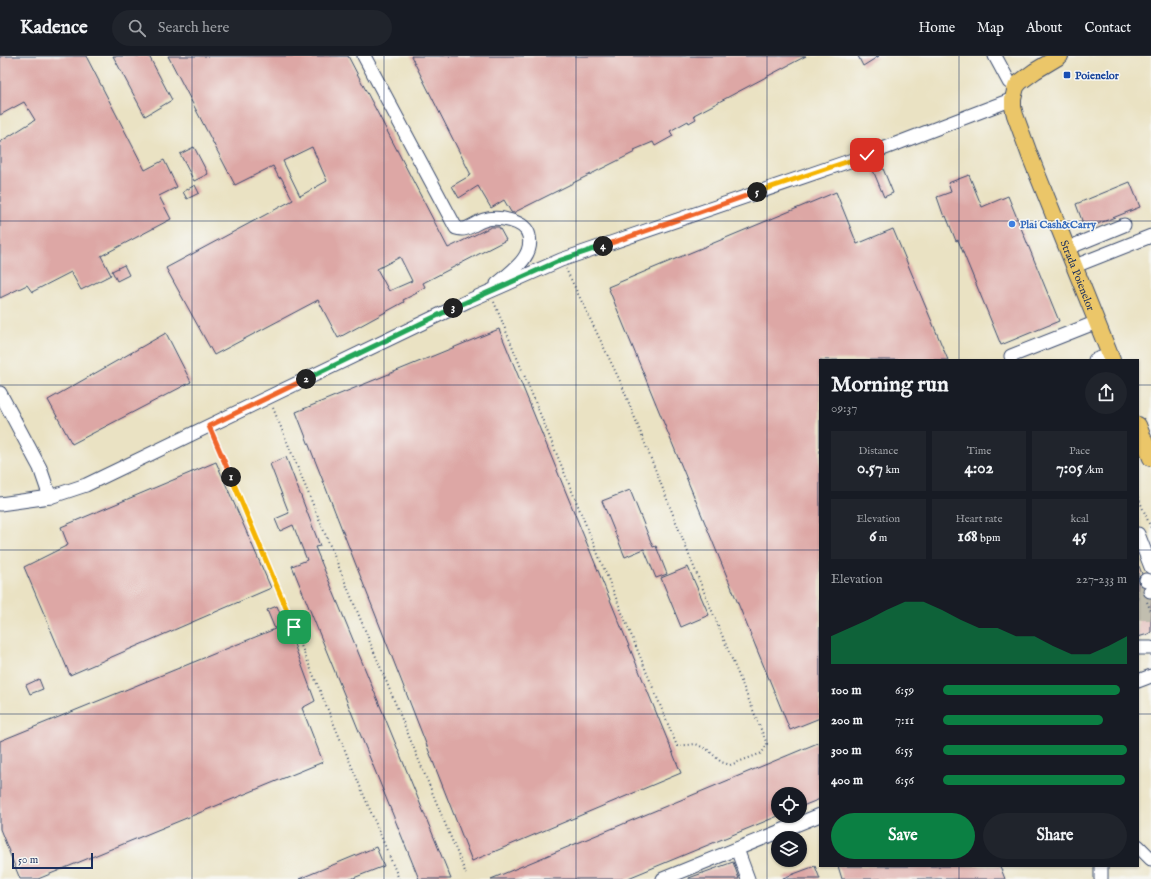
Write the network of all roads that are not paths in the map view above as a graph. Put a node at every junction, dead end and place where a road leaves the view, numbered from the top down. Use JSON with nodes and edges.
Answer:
{"nodes":[{"id":1,"x":364,"y":56,"type":"edge"},
{"id":2,"x":995,"y":56,"type":"edge"},
{"id":3,"x":1060,"y":56,"type":"edge"},
{"id":4,"x":1014,"y":93,"type":"junction"},
{"id":5,"x":1124,"y":225,"type":"dead end"},
{"id":6,"x":1151,"y":236,"type":"edge"},
{"id":7,"x":1068,"y":248,"type":"junction"},
{"id":8,"x":1075,"y":266,"type":"junction"},
{"id":9,"x":489,"y":292,"type":"junction"},
{"id":10,"x":1098,"y":322,"type":"junction"},
{"id":11,"x":1011,"y":356,"type":"dead end"},
{"id":12,"x":1106,"y":358,"type":"edge"},
{"id":13,"x":0,"y":393,"type":"edge"},
{"id":14,"x":1139,"y":430,"type":"edge"},
{"id":15,"x":1142,"y":444,"type":"edge"},
{"id":16,"x":1151,"y":458,"type":"edge"},
{"id":17,"x":50,"y":498,"type":"junction"},
{"id":18,"x":0,"y":504,"type":"edge"},
{"id":19,"x":1139,"y":648,"type":"edge"},
{"id":20,"x":1151,"y":648,"type":"edge"},
{"id":21,"x":1151,"y":676,"type":"edge"},
{"id":22,"x":1139,"y":681,"type":"edge"},
{"id":23,"x":819,"y":815,"type":"edge"},
{"id":24,"x":1139,"y":847,"type":"edge"},
{"id":25,"x":737,"y":849,"type":"junction"},
{"id":26,"x":1151,"y":859,"type":"edge"},
{"id":27,"x":1101,"y":867,"type":"edge"},
{"id":28,"x":663,"y":879,"type":"edge"},
{"id":29,"x":748,"y":879,"type":"edge"},
{"id":30,"x":1102,"y":879,"type":"edge"}],
"edges":[{"from":1,"to":9,"type":"street"},
{"from":2,"to":4,"type":"street"},
{"from":3,"to":4,"type":"main road"},
{"from":4,"to":7,"type":"main road","name":"Strada Poienelor"},
{"from":4,"to":9,"type":"street"},
{"from":5,"to":7,"type":"street"},
{"from":6,"to":8,"type":"street"},
{"from":7,"to":8,"type":"main road","name":"Strada Poienelor"},
{"from":8,"to":10,"type":"main road","name":"Strada Poienelor"},
{"from":9,"to":17,"type":"street"},
{"from":10,"to":11,"type":"street"},
{"from":10,"to":12,"type":"main road","name":"Strada Poienelor"},
{"from":13,"to":17,"type":"street"},
{"from":14,"to":15,"type":"main road"},
{"from":15,"to":16,"type":"main road"},
{"from":17,"to":18,"type":"street"},
{"from":19,"to":20,"type":"street"},
{"from":21,"to":22,"type":"street"},
{"from":23,"to":25,"type":"street"},
{"from":24,"to":26,"type":"street"},
{"from":25,"to":28,"type":"street"},
{"from":25,"to":29,"type":"street"},
{"from":27,"to":30,"type":"street"}]}
